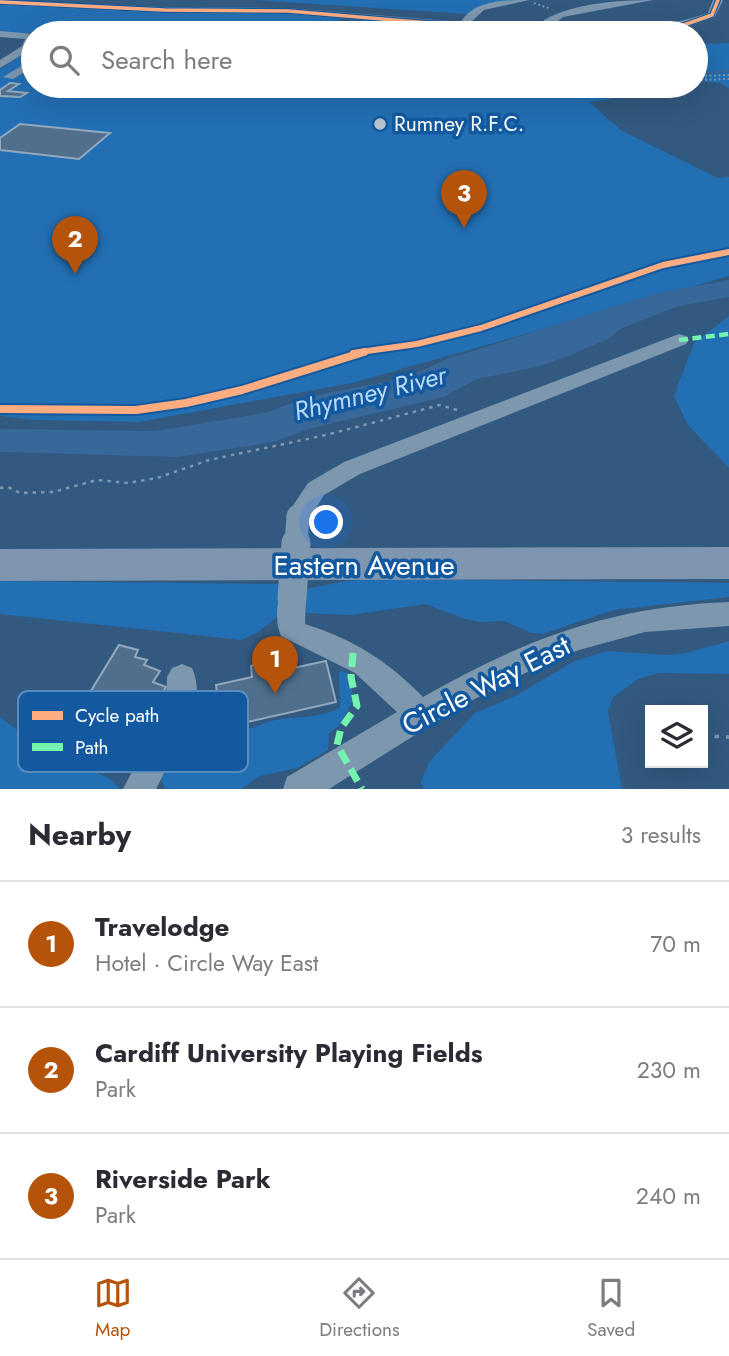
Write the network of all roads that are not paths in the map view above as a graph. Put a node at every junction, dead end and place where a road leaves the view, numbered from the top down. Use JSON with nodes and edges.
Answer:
{"nodes":[{"id":1,"x":526,"y":0,"type":"edge"},
{"id":2,"x":648,"y":0,"type":"edge"},
{"id":3,"x":718,"y":0,"type":"edge"},
{"id":4,"x":0,"y":2,"type":"edge"},
{"id":5,"x":706,"y":19,"type":"junction"},
{"id":6,"x":414,"y":21,"type":"edge"},
{"id":7,"x":466,"y":21,"type":"edge"},
{"id":8,"x":550,"y":21,"type":"edge"},
{"id":9,"x":698,"y":21,"type":"edge"},
{"id":10,"x":724,"y":23,"type":"dead end"},
{"id":11,"x":0,"y":34,"type":"edge"},
{"id":12,"x":21,"y":38,"type":"edge"},
{"id":13,"x":21,"y":48,"type":"edge"},
{"id":14,"x":2,"y":62,"type":"edge"},
{"id":15,"x":21,"y":69,"type":"edge"},
{"id":16,"x":9,"y":77,"type":"dead end"},
{"id":17,"x":679,"y":340,"type":"dead end"},
{"id":18,"x":729,"y":545,"type":"edge"},
{"id":19,"x":0,"y":547,"type":"edge"},
{"id":20,"x":729,"y":563,"type":"edge"},
{"id":21,"x":0,"y":565,"type":"edge"},
{"id":22,"x":729,"y":614,"type":"edge"},
{"id":23,"x":182,"y":677,"type":"dead end"},
{"id":24,"x":182,"y":691,"type":"edge"},
{"id":25,"x":421,"y":715,"type":"junction"},
{"id":26,"x":148,"y":772,"type":"edge"},
{"id":27,"x":139,"y":789,"type":"edge"},
{"id":28,"x":299,"y":789,"type":"edge"}],
"edges":[{"from":1,"to":7,"type":"street"},
{"from":2,"to":8,"type":"street"},
{"from":3,"to":5,"type":"street"},
{"from":4,"to":6,"type":"street"},
{"from":5,"to":9,"type":"street"},
{"from":5,"to":10,"type":"street"},
{"from":11,"to":12,"type":"street"},
{"from":13,"to":14,"type":"street"},
{"from":15,"to":16,"type":"street"},
{"from":17,"to":25,"type":"street","bridge":true},
{"from":18,"to":19,"type":"highway","name":"Eastern Avenue"},
{"from":20,"to":21,"type":"highway","name":"Eastern Avenue"},
{"from":22,"to":25,"type":"street","name":"Circle Way East"},
{"from":23,"to":24,"type":"street"},
{"from":25,"to":28,"type":"street","name":"Circle Way East"},
{"from":26,"to":27,"type":"street"}]}
